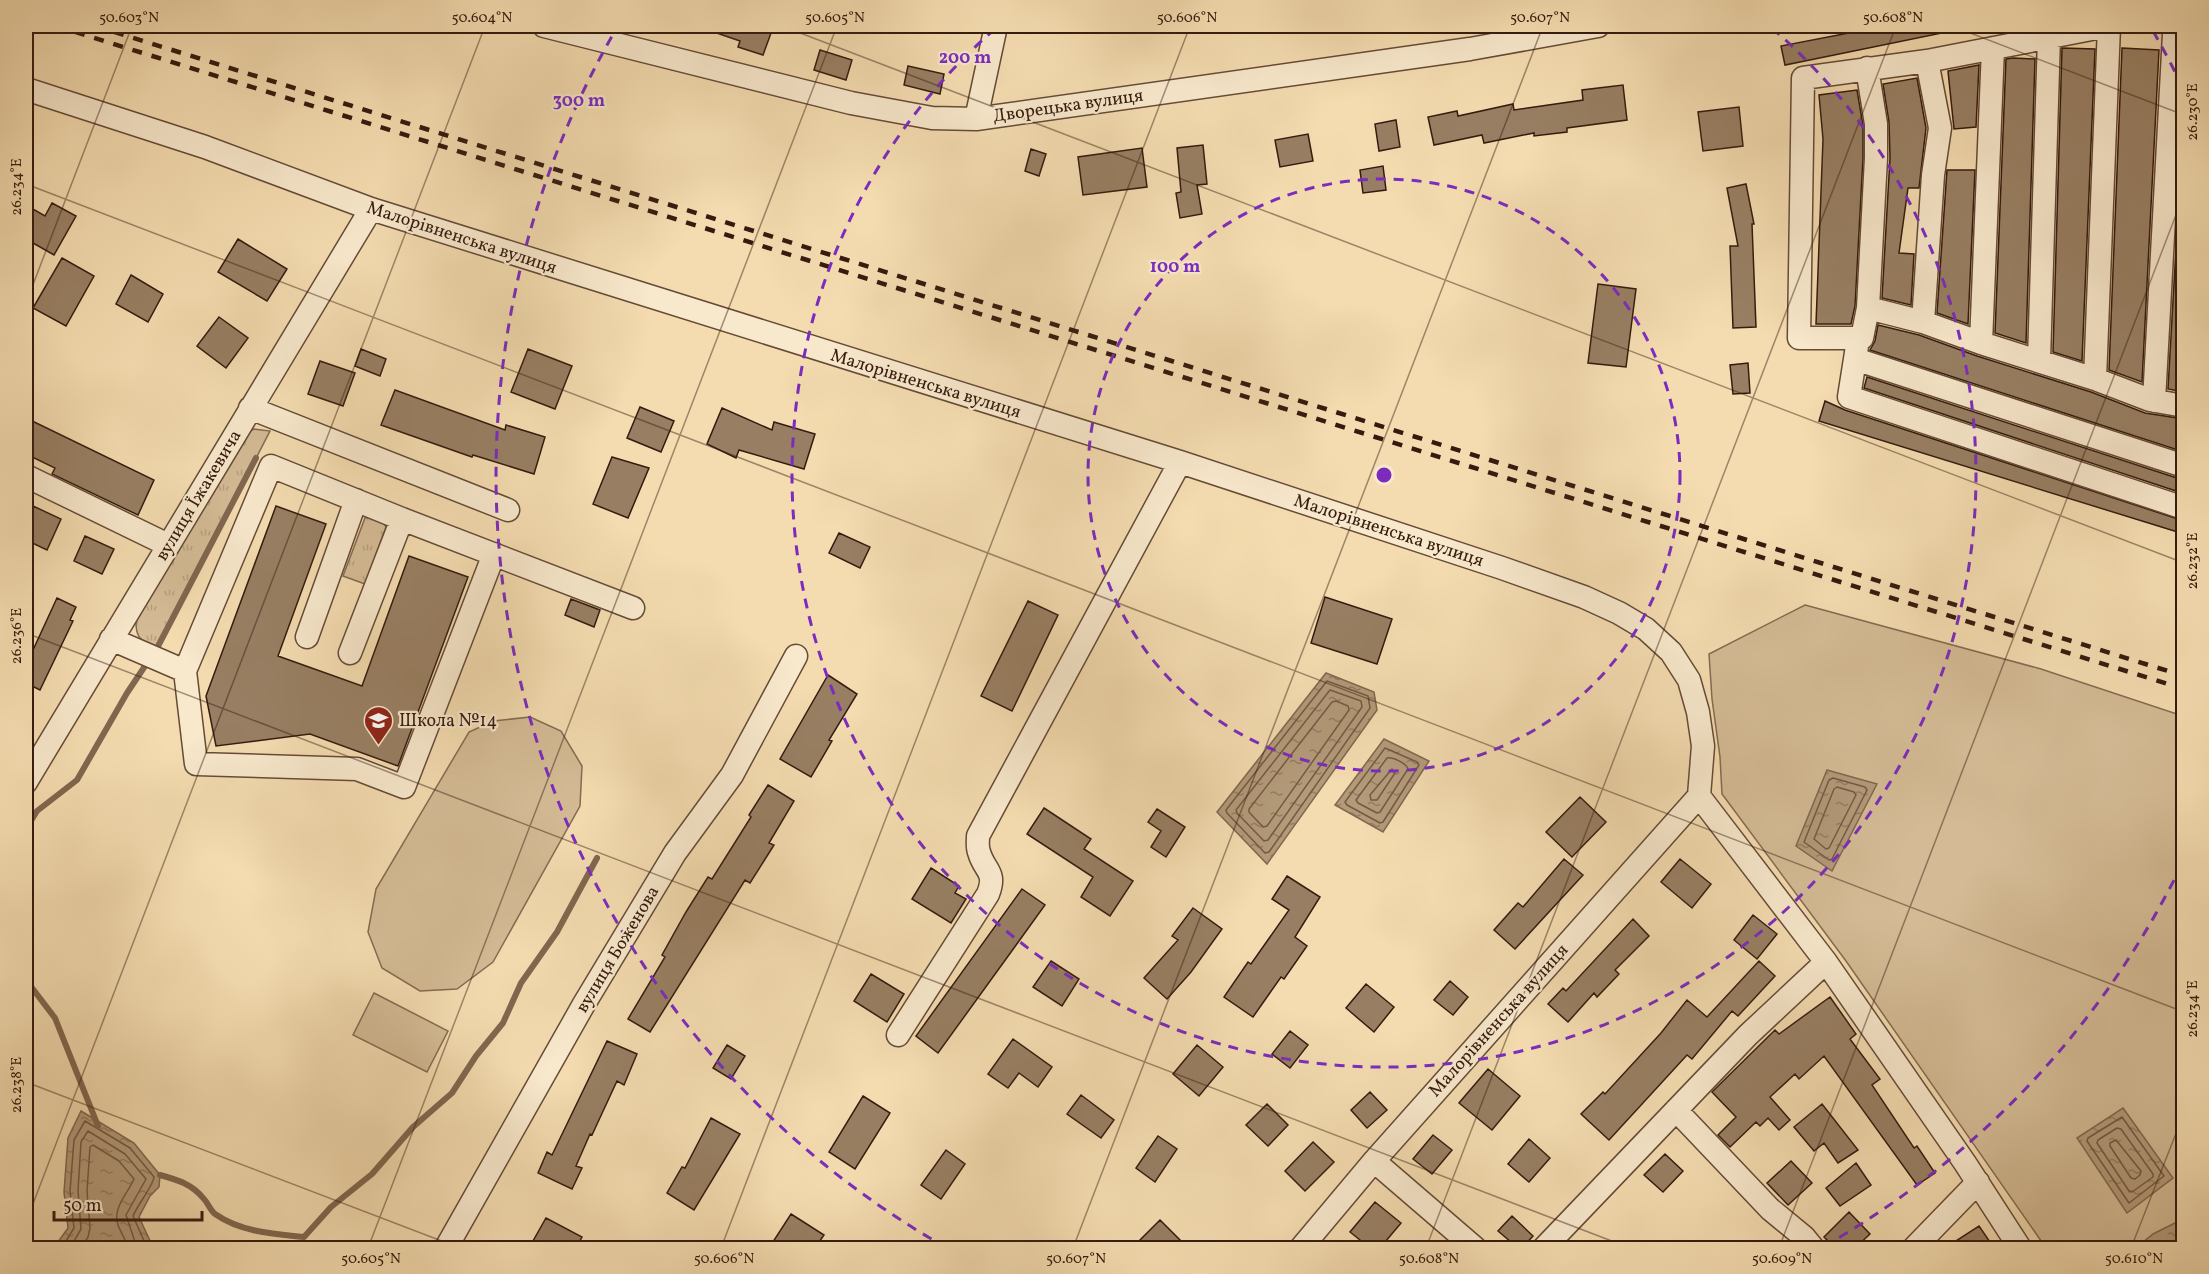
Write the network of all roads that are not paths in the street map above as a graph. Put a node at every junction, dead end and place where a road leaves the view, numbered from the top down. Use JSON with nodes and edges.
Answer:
{"nodes":[{"id":1,"x":544,"y":26,"type":"edge"},
{"id":2,"x":996,"y":26,"type":"edge"},
{"id":3,"x":1598,"y":26,"type":"edge"},
{"id":4,"x":2108,"y":26,"type":"edge"},
{"id":5,"x":2176,"y":26,"type":"edge"},
{"id":6,"x":2049,"y":37,"type":"junction"},
{"id":7,"x":1993,"y":48,"type":"junction"},
{"id":8,"x":1927,"y":61,"type":"junction"},
{"id":9,"x":1868,"y":68,"type":"junction"},
{"id":10,"x":26,"y":89,"type":"edge"},
{"id":11,"x":976,"y":119,"type":"junction"},
{"id":12,"x":371,"y":209,"type":"junction"},
{"id":13,"x":1868,"y":308,"type":"junction"},
{"id":14,"x":1923,"y":322,"type":"junction"},
{"id":15,"x":1981,"y":343,"type":"junction"},
{"id":16,"x":1857,"y":349,"type":"junction"},
{"id":17,"x":2039,"y":360,"type":"junction"},
{"id":18,"x":2095,"y":379,"type":"junction"},
{"id":19,"x":2154,"y":401,"type":"junction"},
{"id":20,"x":2184,"y":406,"type":"edge"},
{"id":21,"x":250,"y":408,"type":"junction"},
{"id":22,"x":1180,"y":462,"type":"junction"},
{"id":23,"x":2184,"y":466,"type":"edge"},
{"id":24,"x":26,"y":476,"type":"edge"},
{"id":25,"x":356,"y":500,"type":"junction"},
{"id":26,"x":2182,"y":502,"type":"edge"},
{"id":27,"x":508,"y":510,"type":"dead end"},
{"id":28,"x":402,"y":519,"type":"junction"},
{"id":29,"x":168,"y":545,"type":"junction"},
{"id":30,"x":494,"y":554,"type":"junction"},
{"id":31,"x":633,"y":608,"type":"dead end"},
{"id":32,"x":307,"y":637,"type":"dead end"},
{"id":33,"x":111,"y":639,"type":"junction"},
{"id":34,"x":350,"y":653,"type":"dead end"},
{"id":35,"x":796,"y":656,"type":"dead end"},
{"id":36,"x":185,"y":670,"type":"junction"},
{"id":37,"x":26,"y":782,"type":"edge"},
{"id":38,"x":1699,"y":796,"type":"junction"},
{"id":39,"x":1826,"y":963,"type":"junction"},
{"id":40,"x":898,"y":1035,"type":"dead end"},
{"id":41,"x":1676,"y":1110,"type":"junction"},
{"id":42,"x":1374,"y":1161,"type":"junction"},
{"id":43,"x":1978,"y":1182,"type":"junction"},
{"id":44,"x":446,"y":1248,"type":"edge"},
{"id":45,"x":1301,"y":1248,"type":"edge"},
{"id":46,"x":1475,"y":1248,"type":"edge"},
{"id":47,"x":1544,"y":1248,"type":"edge"},
{"id":48,"x":1813,"y":1248,"type":"edge"},
{"id":49,"x":1914,"y":1248,"type":"edge"},
{"id":50,"x":2020,"y":1248,"type":"edge"}],
"edges":[{"from":1,"to":11,"type":"street","name":"Дворецька вулиця"},
{"from":2,"to":11,"type":"street"},
{"from":3,"to":11,"type":"street","name":"Дворецька вулиця"},
{"from":4,"to":6,"type":"street"},
{"from":4,"to":18,"type":"street"},
{"from":5,"to":19,"type":"street"},
{"from":6,"to":7,"type":"street"},
{"from":6,"to":17,"type":"street"},
{"from":7,"to":8,"type":"street"},
{"from":7,"to":15,"type":"street"},
{"from":8,"to":9,"type":"street"},
{"from":8,"to":14,"type":"street"},
{"from":9,"to":13,"type":"street"},
{"from":9,"to":16,"type":"street"},
{"from":10,"to":12,"type":"street","name":"Малорівненська вулиця"},
{"from":12,"to":21,"type":"street","name":"вулиця Їжакевича"},
{"from":12,"to":22,"type":"street","name":"Малорівненська вулиця"},
{"from":13,"to":14,"type":"street"},
{"from":13,"to":16,"type":"street"},
{"from":14,"to":15,"type":"street"},
{"from":15,"to":17,"type":"street"},
{"from":16,"to":23,"type":"street"},
{"from":16,"to":26,"type":"street"},
{"from":17,"to":18,"type":"street"},
{"from":18,"to":19,"type":"street"},
{"from":19,"to":20,"type":"street"},
{"from":21,"to":27,"type":"street"},
{"from":21,"to":29,"type":"street","name":"вулиця Їжакевича"},
{"from":22,"to":38,"type":"street","name":"Малорівненська вулиця"},
{"from":22,"to":40,"type":"street"},
{"from":24,"to":29,"type":"street"},
{"from":25,"to":28,"type":"street"},
{"from":25,"to":32,"type":"street"},
{"from":25,"to":36,"type":"street"},
{"from":28,"to":30,"type":"street"},
{"from":28,"to":34,"type":"street"},
{"from":29,"to":33,"type":"street","name":"вулиця Їжакевича"},
{"from":30,"to":31,"type":"street"},
{"from":30,"to":36,"type":"street"},
{"from":33,"to":36,"type":"street"},
{"from":33,"to":37,"type":"street","name":"вулиця Їжакевича"},
{"from":35,"to":44,"type":"street","name":"вулиця Боженова"},
{"from":38,"to":39,"type":"street"},
{"from":38,"to":42,"type":"street","name":"Малорівненська вулиця"},
{"from":39,"to":41,"type":"street"},
{"from":39,"to":43,"type":"street"},
{"from":41,"to":47,"type":"street"},
{"from":41,"to":48,"type":"street"},
{"from":42,"to":45,"type":"street","name":"Малорівненська вулиця"},
{"from":42,"to":46,"type":"street"},
{"from":43,"to":49,"type":"street"},
{"from":43,"to":50,"type":"street"}]}
